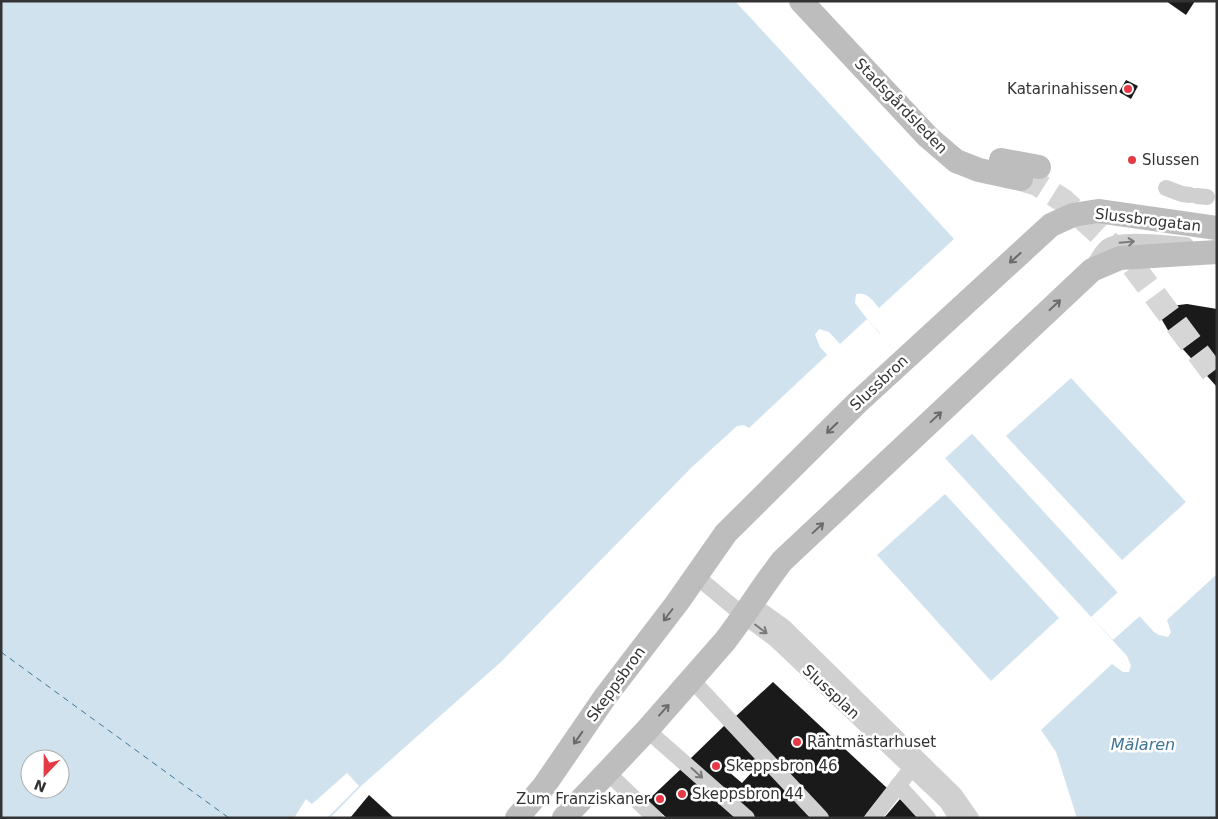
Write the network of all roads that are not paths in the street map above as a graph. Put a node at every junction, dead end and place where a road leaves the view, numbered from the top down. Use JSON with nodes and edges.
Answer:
{"nodes":[{"id":1,"x":801,"y":1,"type":"edge"},
{"id":2,"x":813,"y":1,"type":"edge"},
{"id":3,"x":1166,"y":188,"type":"dead end"},
{"id":4,"x":1191,"y":198,"type":"dead end"},
{"id":5,"x":1051,"y":225,"type":"joint"},
{"id":6,"x":1217,"y":228,"type":"edge"},
{"id":7,"x":1217,"y":241,"type":"edge"},
{"id":8,"x":1217,"y":252,"type":"edge"},
{"id":9,"x":1092,"y":270,"type":"junction"},
{"id":10,"x":714,"y":550,"type":"joint"},
{"id":11,"x":696,"y":576,"type":"junction"},
{"id":12,"x":751,"y":604,"type":"junction"},
{"id":13,"x":692,"y":680,"type":"junction"},
{"id":14,"x":647,"y":730,"type":"junction"},
{"id":15,"x":911,"y":769,"type":"junction"},
{"id":16,"x":608,"y":772,"type":"junction"},
{"id":17,"x":898,"y":786,"type":"junction"},
{"id":18,"x":517,"y":818,"type":"edge"},
{"id":19,"x":564,"y":818,"type":"edge"},
{"id":20,"x":655,"y":818,"type":"edge"},
{"id":21,"x":747,"y":818,"type":"edge"},
{"id":22,"x":821,"y":818,"type":"edge"},
{"id":23,"x":873,"y":818,"type":"edge"},
{"id":24,"x":928,"y":818,"type":"edge"},
{"id":25,"x":957,"y":818,"type":"edge"},
{"id":26,"x":971,"y":818,"type":"edge"}],
"edges":[{"from":1,"to":2,"type":"street","name":"Stadsgårdsleden"},
{"from":3,"to":4,"type":"street"},
{"from":5,"to":6,"type":"street","name":"Slussbrogatan"},
{"from":5,"to":10,"type":"street","name":"Slussbron","one_way":true},
{"from":9,"to":7,"type":"street","one_way":true},
{"from":8,"to":9,"type":"street","name":"Slussbrogatan"},
{"from":12,"to":9,"type":"street","one_way":true},
{"from":10,"to":11,"type":"street","name":"Skeppsbron"},
{"from":11,"to":12,"type":"street","name":"Slussplan"},
{"from":11,"to":18,"type":"street","name":"Skeppsbron","one_way":true},
{"from":12,"to":13,"type":"street"},
{"from":12,"to":15,"type":"street","name":"Slussplan","one_way":true},
{"from":12,"to":26,"type":"street","name":"Slussplan"},
{"from":14,"to":13,"type":"street","one_way":true},
{"from":13,"to":22,"type":"street"},
{"from":14,"to":16,"type":"street"},
{"from":14,"to":21,"type":"street","one_way":true},
{"from":15,"to":17,"type":"street"},
{"from":15,"to":25,"type":"street","name":"Slussplan"},
{"from":16,"to":19,"type":"street"},
{"from":16,"to":20,"type":"street"},
{"from":17,"to":23,"type":"street"},
{"from":17,"to":24,"type":"street"}]}
